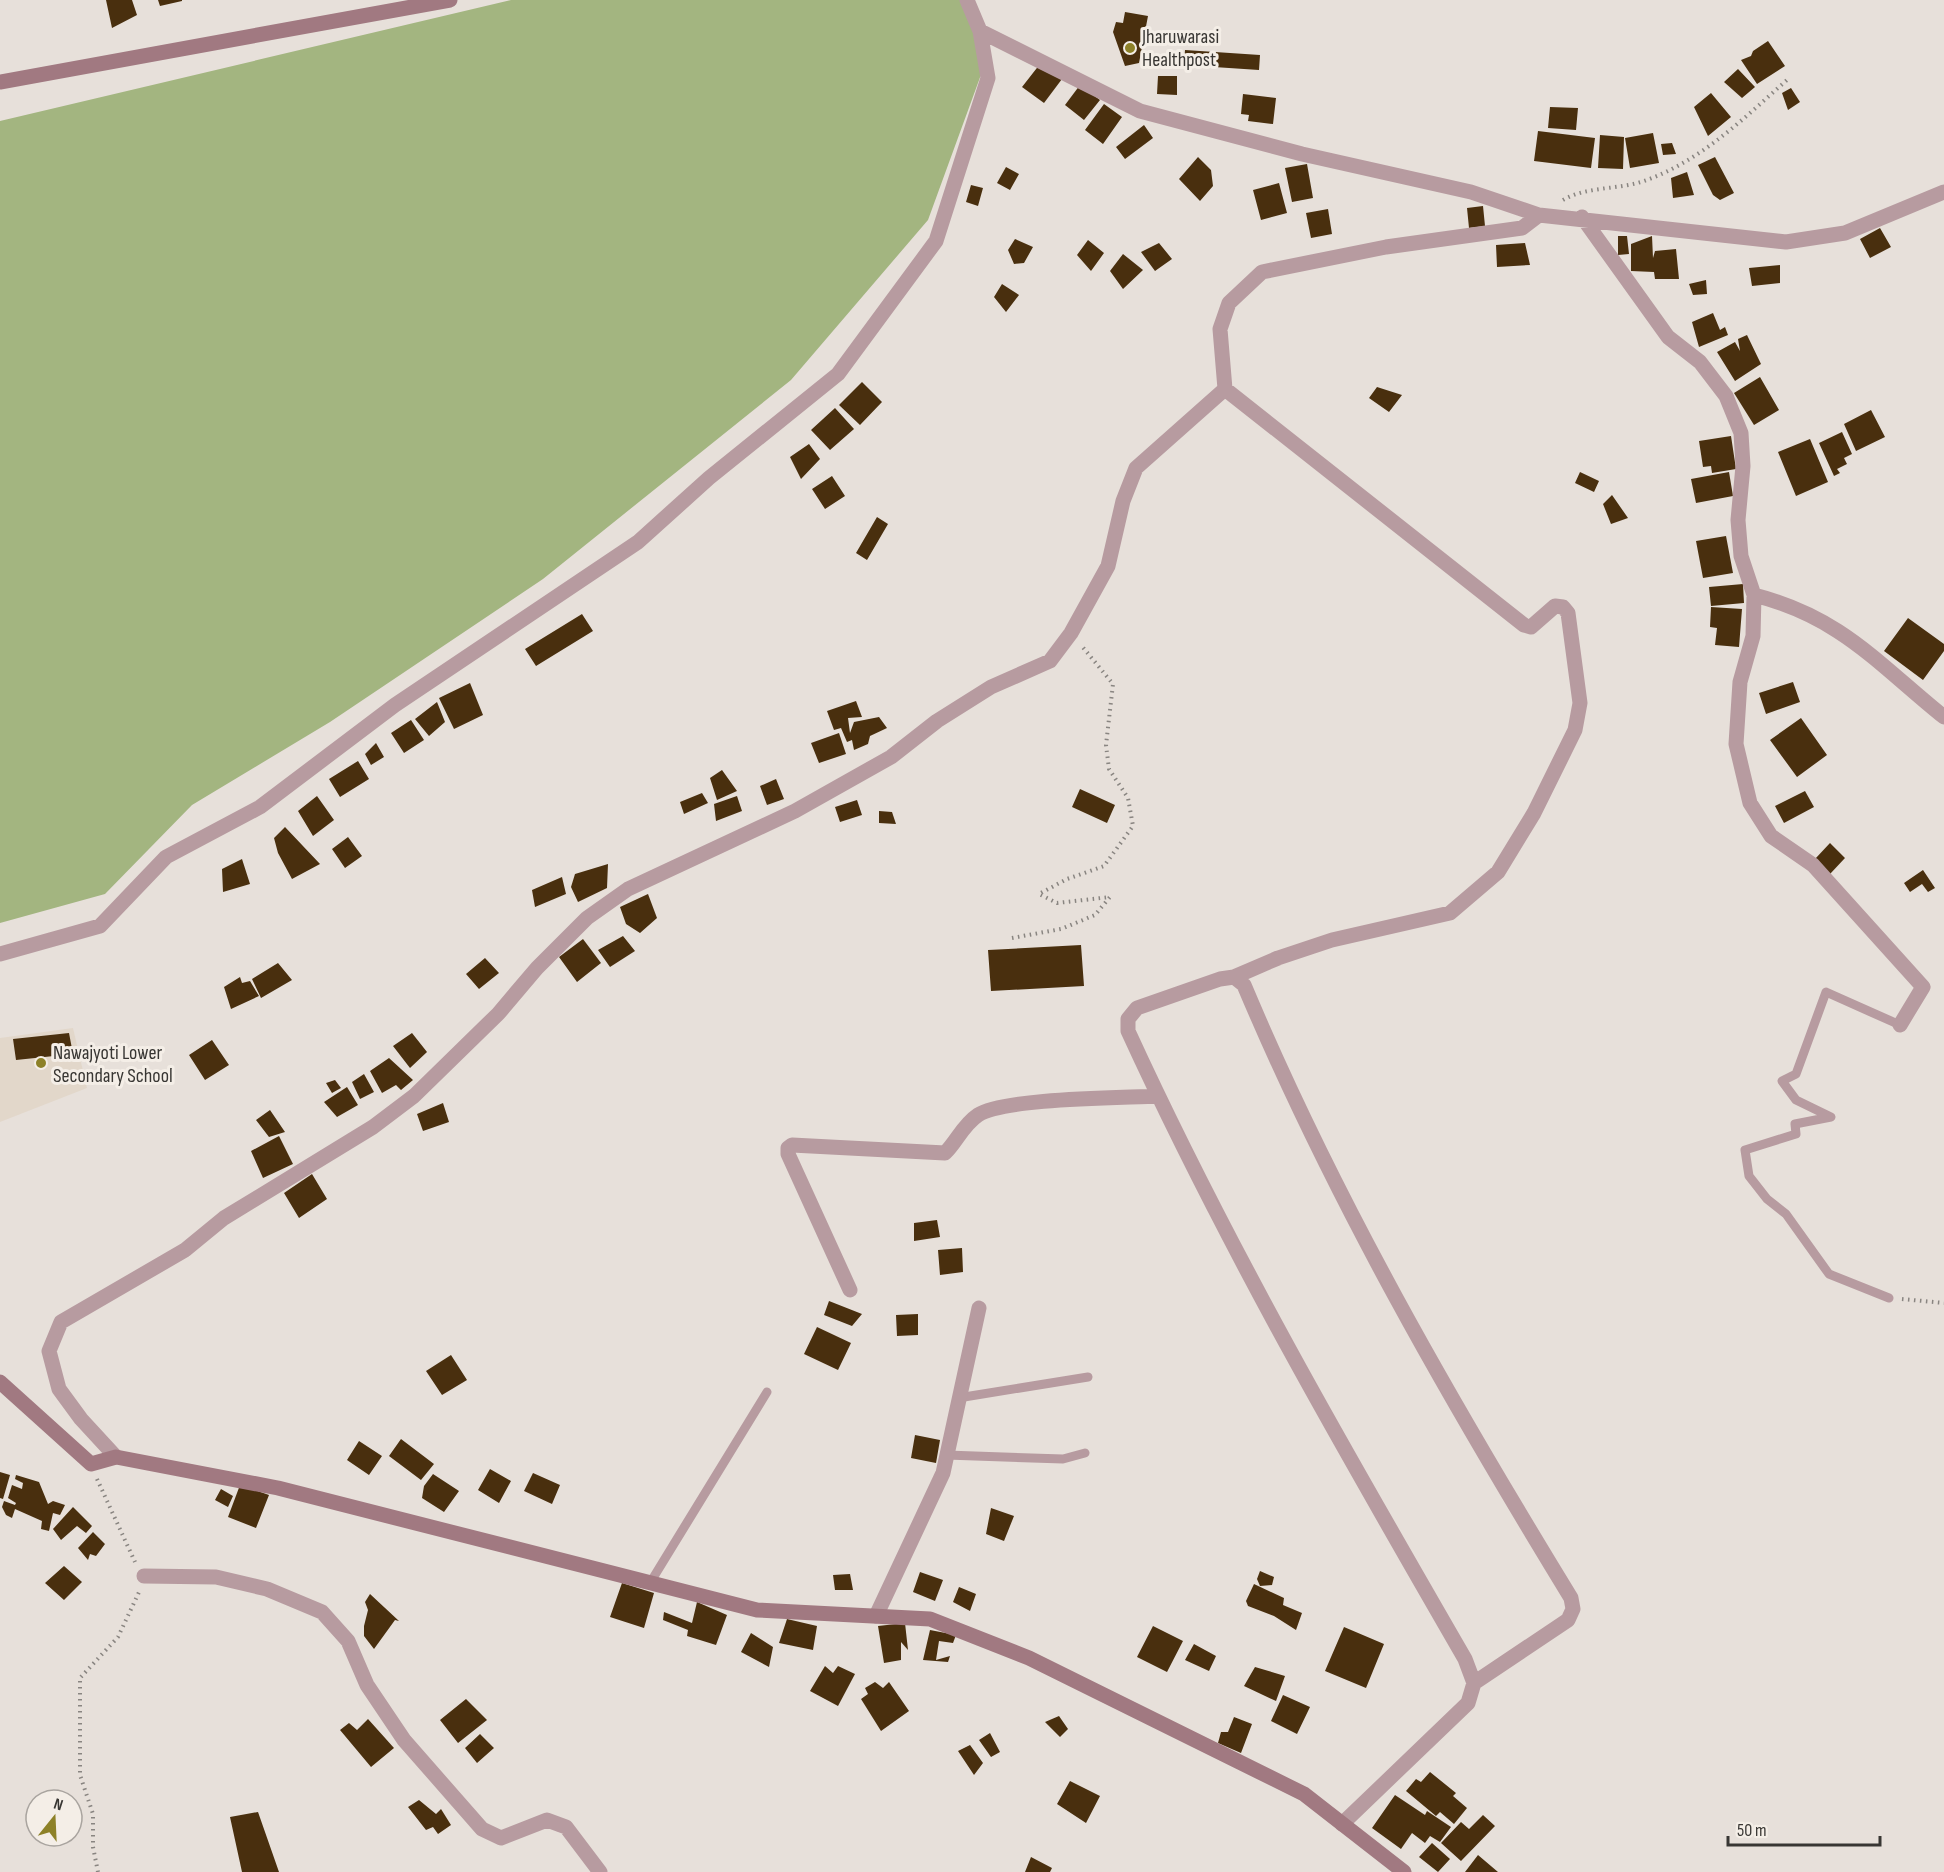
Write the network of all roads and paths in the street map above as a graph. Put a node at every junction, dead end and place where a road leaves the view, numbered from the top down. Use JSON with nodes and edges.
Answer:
{"nodes":[{"id":1,"x":450,"y":0,"type":"edge"},
{"id":2,"x":967,"y":0,"type":"edge"},
{"id":3,"x":980,"y":31,"type":"junction"},
{"id":4,"x":1787,"y":80,"type":"dead end"},
{"id":5,"x":0,"y":82,"type":"edge"},
{"id":6,"x":1944,"y":192,"type":"edge"},
{"id":7,"x":1539,"y":215,"type":"junction"},
{"id":8,"x":1582,"y":218,"type":"junction"},
{"id":9,"x":1225,"y":389,"type":"junction"},
{"id":10,"x":1754,"y":595,"type":"junction"},
{"id":11,"x":1071,"y":633,"type":"junction"},
{"id":12,"x":1944,"y":717,"type":"edge"},
{"id":13,"x":1012,"y":939,"type":"dead end"},
{"id":14,"x":0,"y":954,"type":"edge"},
{"id":15,"x":1234,"y":977,"type":"junction"},
{"id":16,"x":1900,"y":1025,"type":"joint"},
{"id":17,"x":1158,"y":1096,"type":"junction"},
{"id":18,"x":850,"y":1290,"type":"dead end"},
{"id":19,"x":1889,"y":1298,"type":"joint"},
{"id":20,"x":1944,"y":1303,"type":"edge"},
{"id":21,"x":979,"y":1308,"type":"dead end"},
{"id":22,"x":1088,"y":1377,"type":"dead end"},
{"id":23,"x":0,"y":1382,"type":"edge"},
{"id":24,"x":767,"y":1392,"type":"dead end"},
{"id":25,"x":958,"y":1398,"type":"junction"},
{"id":26,"x":1085,"y":1453,"type":"dead end"},
{"id":27,"x":946,"y":1455,"type":"junction"},
{"id":28,"x":116,"y":1457,"type":"junction"},
{"id":29,"x":91,"y":1464,"type":"junction"},
{"id":30,"x":144,"y":1576,"type":"junction"},
{"id":31,"x":650,"y":1583,"type":"junction"},
{"id":32,"x":876,"y":1616,"type":"junction"},
{"id":33,"x":1474,"y":1683,"type":"junction"},
{"id":34,"x":1342,"y":1824,"type":"junction"},
{"id":35,"x":98,"y":1872,"type":"edge"},
{"id":36,"x":600,"y":1872,"type":"edge"},
{"id":37,"x":1404,"y":1872,"type":"edge"}],
"edges":[{"from":1,"to":5,"type":"street"},
{"from":2,"to":3,"type":"street"},
{"from":3,"to":7,"type":"street"},
{"from":3,"to":14,"type":"street"},
{"from":4,"to":7,"type":"path"},
{"from":6,"to":8,"type":"street"},
{"from":7,"to":8,"type":"street"},
{"from":7,"to":9,"type":"street"},
{"from":8,"to":10,"type":"street"},
{"from":9,"to":11,"type":"street"},
{"from":9,"to":15,"type":"street"},
{"from":10,"to":12,"type":"street"},
{"from":10,"to":16,"type":"street"},
{"from":11,"to":13,"type":"path"},
{"from":11,"to":28,"type":"street"},
{"from":15,"to":17,"type":"street"},
{"from":15,"to":33,"type":"street"},
{"from":16,"to":19,"type":"lane"},
{"from":17,"to":18,"type":"street"},
{"from":17,"to":33,"type":"street"},
{"from":19,"to":20,"type":"path"},
{"from":21,"to":25,"type":"street"},
{"from":22,"to":25,"type":"lane"},
{"from":23,"to":29,"type":"street"},
{"from":24,"to":31,"type":"lane"},
{"from":25,"to":27,"type":"street"},
{"from":26,"to":27,"type":"lane"},
{"from":27,"to":32,"type":"street"},
{"from":28,"to":29,"type":"street"},
{"from":28,"to":31,"type":"street"},
{"from":29,"to":30,"type":"path"},
{"from":30,"to":35,"type":"path"},
{"from":30,"to":36,"type":"street"},
{"from":31,"to":32,"type":"street"},
{"from":32,"to":34,"type":"street"},
{"from":33,"to":34,"type":"street"},
{"from":34,"to":37,"type":"street"}]}
